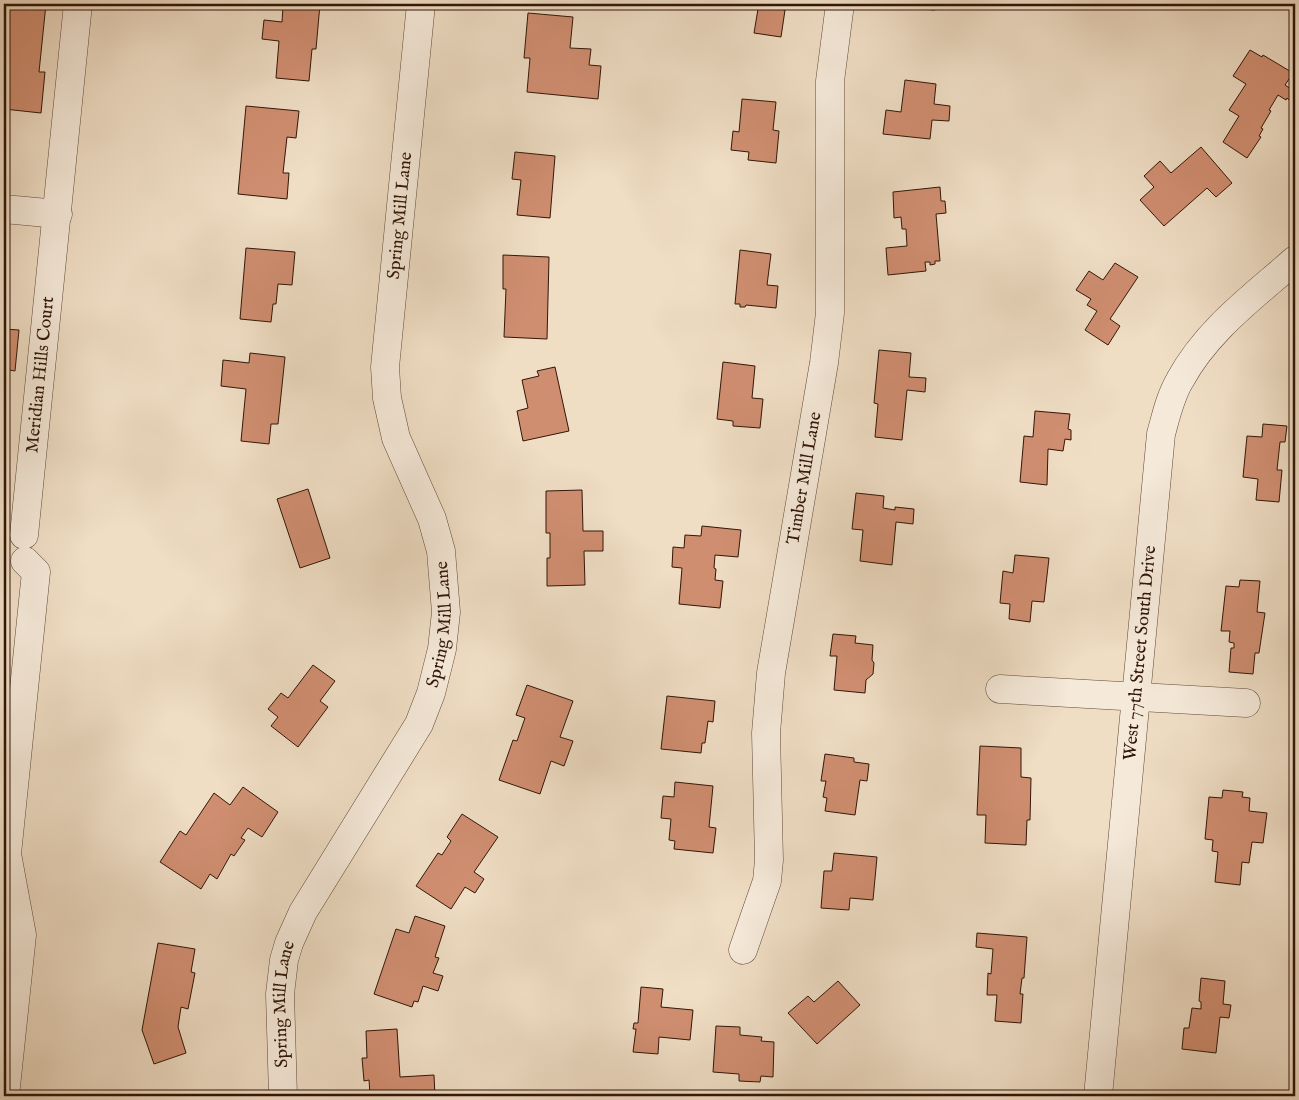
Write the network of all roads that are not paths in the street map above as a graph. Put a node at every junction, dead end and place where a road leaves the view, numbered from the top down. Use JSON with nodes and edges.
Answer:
{"nodes":[{"id":1,"x":78,"y":4,"type":"edge"},
{"id":2,"x":421,"y":4,"type":"edge"},
{"id":3,"x":840,"y":4,"type":"edge"},
{"id":4,"x":4,"y":209,"type":"edge"},
{"id":5,"x":58,"y":214,"type":"junction"},
{"id":6,"x":1295,"y":260,"type":"edge"},
{"id":7,"x":1000,"y":689,"type":"dead end"},
{"id":8,"x":1137,"y":697,"type":"junction"},
{"id":9,"x":1246,"y":703,"type":"dead end"},
{"id":10,"x":11,"y":908,"type":"edge"},
{"id":11,"x":743,"y":950,"type":"dead end"},
{"id":12,"x":5,"y":1096,"type":"edge"},
{"id":13,"x":283,"y":1096,"type":"edge"},
{"id":14,"x":1098,"y":1096,"type":"edge"}],
"edges":[{"from":1,"to":5,"type":"street","name":"Meridian Hills Court"},
{"from":2,"to":13,"type":"street","name":"Spring Mill Lane"},
{"from":3,"to":11,"type":"street","name":"Timber Mill Lane"},
{"from":4,"to":5,"type":"street"},
{"from":5,"to":10,"type":"street","name":"Meridian Hills Court"},
{"from":6,"to":8,"type":"street","name":"West 77th Street South Drive"},
{"from":7,"to":8,"type":"street"},
{"from":8,"to":9,"type":"street"},
{"from":8,"to":14,"type":"street","name":"West 77th Street South Drive"},
{"from":10,"to":12,"type":"street"}]}
